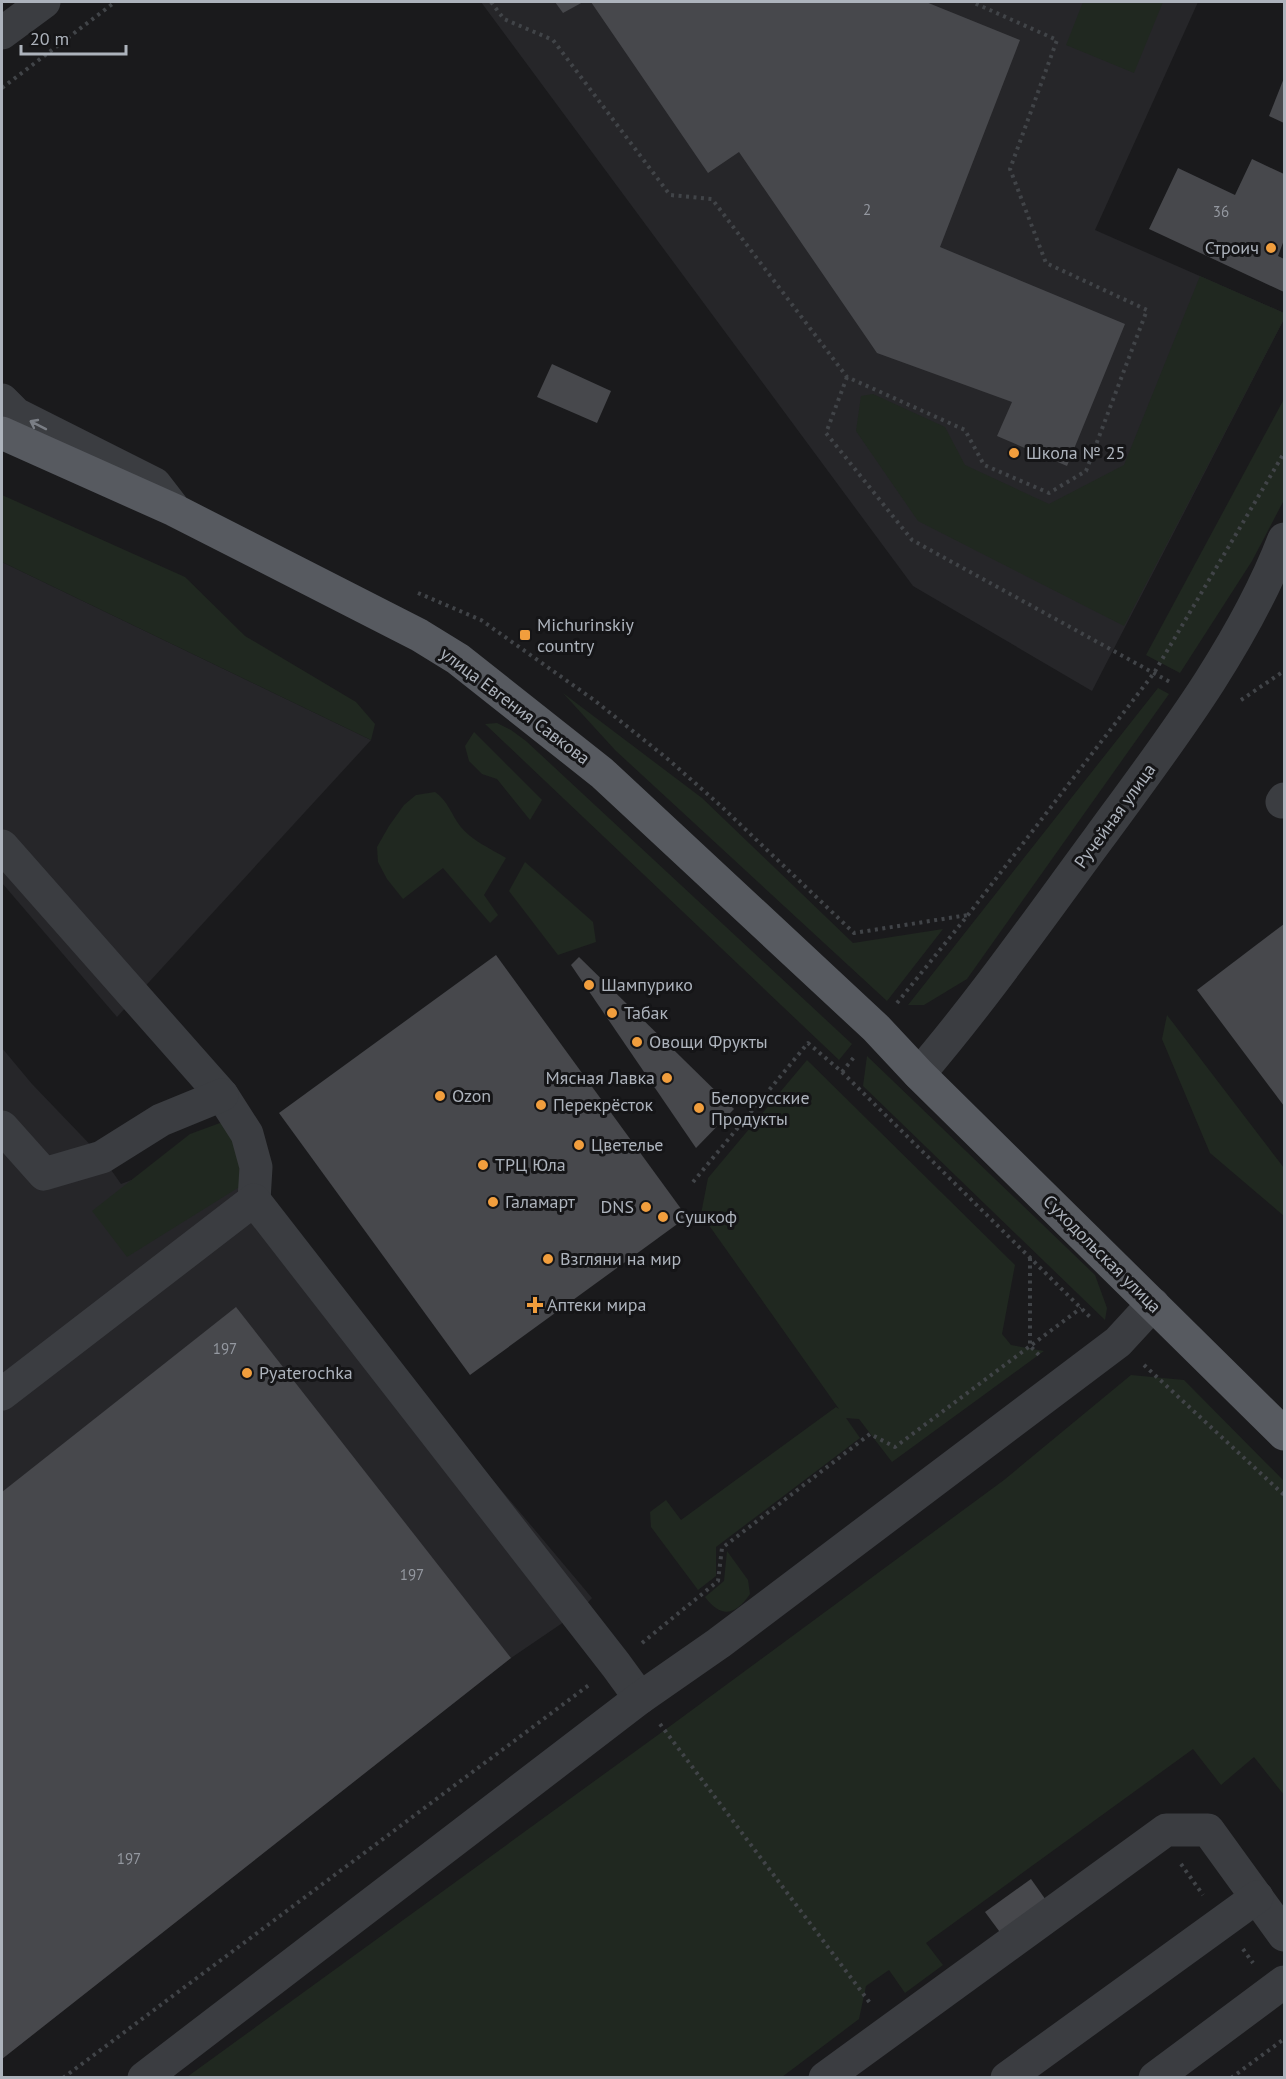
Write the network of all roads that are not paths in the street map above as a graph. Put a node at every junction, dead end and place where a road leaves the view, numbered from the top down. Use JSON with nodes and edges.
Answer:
{"nodes":[{"id":1,"x":44,"y":2,"type":"edge"},
{"id":2,"x":2,"y":33,"type":"edge"},
{"id":3,"x":2,"y":400,"type":"edge"},
{"id":4,"x":2,"y":433,"type":"edge"},
{"id":5,"x":174,"y":510,"type":"junction"},
{"id":6,"x":1284,"y":539,"type":"edge"},
{"id":7,"x":2,"y":846,"type":"edge"},
{"id":8,"x":919,"y":1074,"type":"junction"},
{"id":9,"x":222,"y":1095,"type":"junction"},
{"id":10,"x":2,"y":1127,"type":"edge"},
{"id":11,"x":254,"y":1200,"type":"junction"},
{"id":12,"x":1153,"y":1304,"type":"junction"},
{"id":13,"x":2,"y":1394,"type":"edge"},
{"id":14,"x":1284,"y":1434,"type":"edge"},
{"id":15,"x":646,"y":1707,"type":"junction"},
{"id":16,"x":1257,"y":1897,"type":"junction"},
{"id":17,"x":1284,"y":1935,"type":"edge"},
{"id":18,"x":1284,"y":1982,"type":"edge"},
{"id":19,"x":863,"y":2067,"type":"edge"},
{"id":20,"x":144,"y":2078,"type":"edge"},
{"id":21,"x":825,"y":2078,"type":"edge"},
{"id":22,"x":1007,"y":2078,"type":"edge"},
{"id":23,"x":1155,"y":2078,"type":"edge"}],
"edges":[{"from":1,"to":2,"type":"street"},
{"from":5,"to":3,"type":"street","one_way":true},
{"from":4,"to":5,"type":"main road","name":"улица Евгения Савкова"},
{"from":5,"to":8,"type":"main road","name":"улица Евгения Савкова"},
{"from":6,"to":8,"type":"street","name":"Ручейная улица"},
{"from":7,"to":9,"type":"street"},
{"from":8,"to":12,"type":"main road","name":"Суходольская улица"},
{"from":9,"to":10,"type":"street"},
{"from":9,"to":11,"type":"street"},
{"from":11,"to":13,"type":"street"},
{"from":11,"to":15,"type":"street"},
{"from":12,"to":14,"type":"main road","name":"Суходольская улица"},
{"from":12,"to":15,"type":"street"},
{"from":15,"to":20,"type":"street"},
{"from":16,"to":17,"type":"street"},
{"from":16,"to":19,"type":"street"},
{"from":16,"to":22,"type":"street"},
{"from":18,"to":23,"type":"street"},
{"from":19,"to":21,"type":"street"}]}
